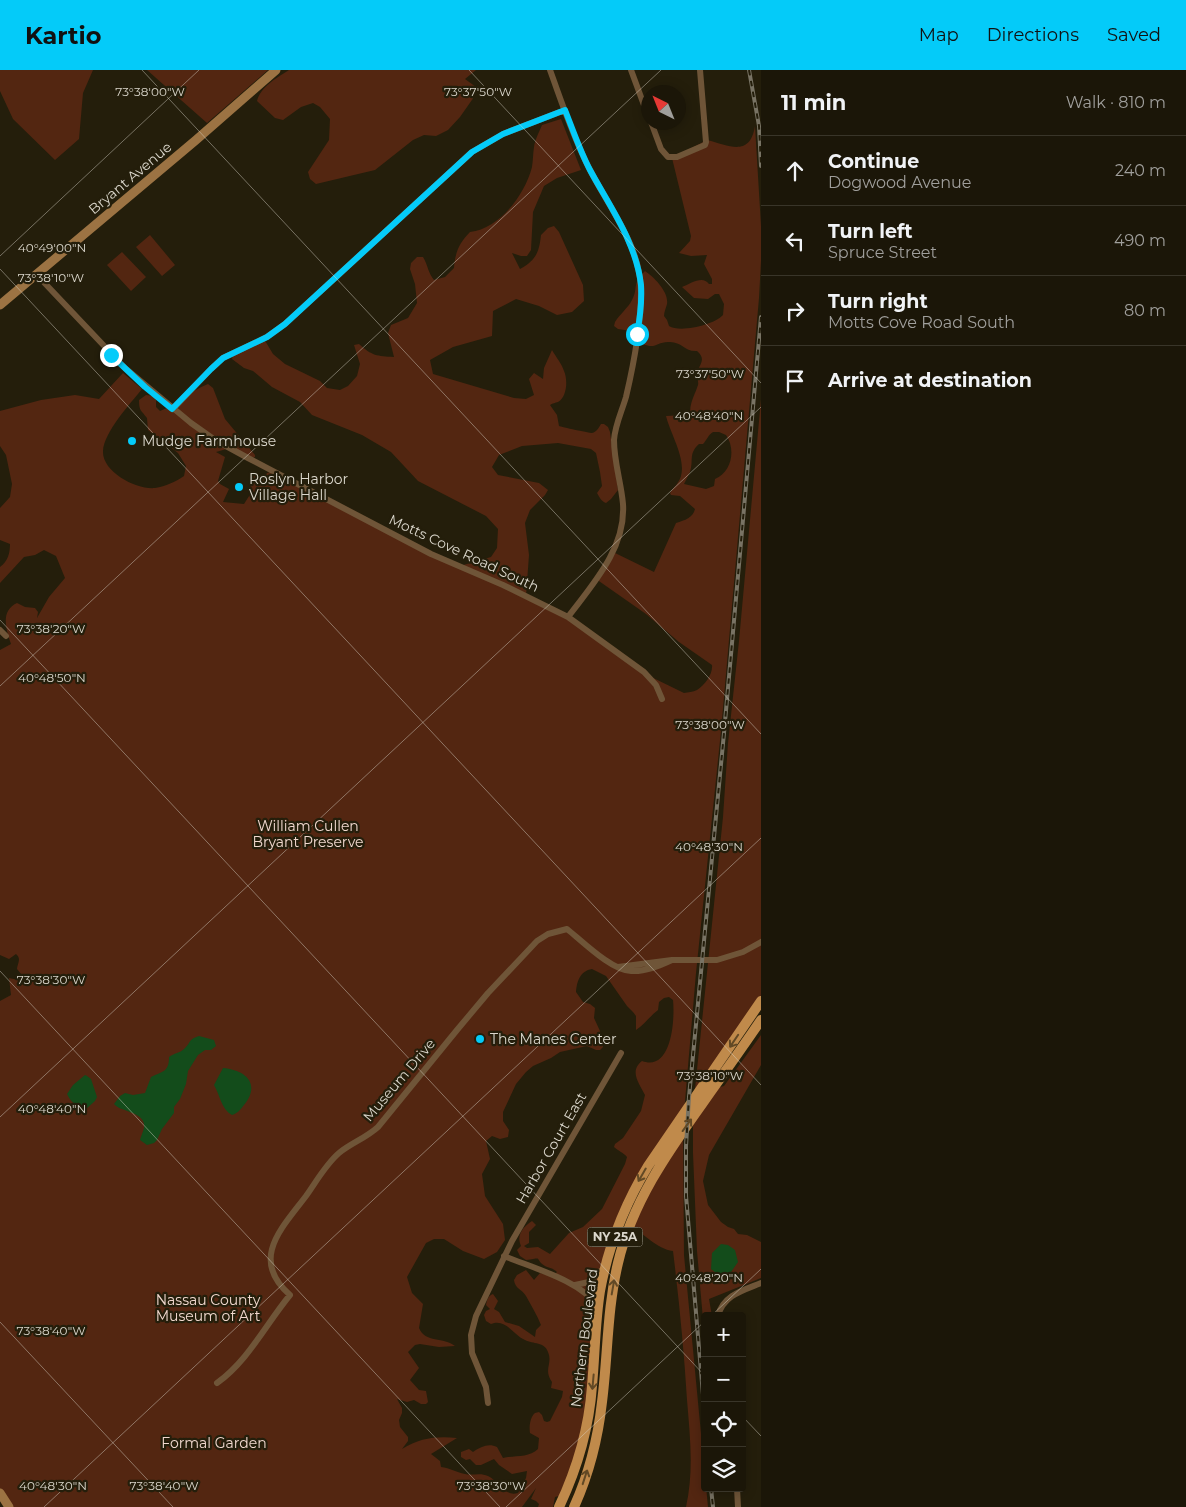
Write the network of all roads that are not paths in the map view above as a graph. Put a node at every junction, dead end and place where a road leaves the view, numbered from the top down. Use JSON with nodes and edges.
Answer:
{"nodes":[{"id":1,"x":276,"y":70,"type":"edge"},
{"id":2,"x":550,"y":70,"type":"edge"},
{"id":3,"x":633,"y":70,"type":"edge"},
{"id":4,"x":700,"y":70,"type":"edge"},
{"id":5,"x":641,"y":95,"type":"edge"},
{"id":6,"x":565,"y":110,"type":"junction"},
{"id":7,"x":654,"y":130,"type":"edge"},
{"id":8,"x":37,"y":275,"type":"junction"},
{"id":9,"x":0,"y":305,"type":"edge"},
{"id":10,"x":172,"y":409,"type":"junction"},
{"id":11,"x":568,"y":616,"type":"junction"},
{"id":12,"x":0,"y":630,"type":"edge"},
{"id":13,"x":6,"y":636,"type":"dead end"},
{"id":14,"x":662,"y":699,"type":"dead end"},
{"id":15,"x":761,"y":942,"type":"edge"},
{"id":16,"x":761,"y":1001,"type":"edge"},
{"id":17,"x":761,"y":1020,"type":"edge"},
{"id":18,"x":621,"y":1053,"type":"dead end"},
{"id":19,"x":504,"y":1256,"type":"junction"},
{"id":20,"x":606,"y":1266,"type":"junction"},
{"id":21,"x":761,"y":1283,"type":"edge"},
{"id":22,"x":574,"y":1285,"type":"junction"},
{"id":23,"x":598,"y":1308,"type":"junction"},
{"id":24,"x":719,"y":1312,"type":"edge"},
{"id":25,"x":217,"y":1383,"type":"dead end"},
{"id":26,"x":488,"y":1403,"type":"dead end"},
{"id":27,"x":737,"y":1492,"type":"edge"},
{"id":28,"x":0,"y":1493,"type":"edge"},
{"id":29,"x":8,"y":1507,"type":"edge"},
{"id":30,"x":558,"y":1507,"type":"edge"},
{"id":31,"x":574,"y":1507,"type":"edge"},
{"id":32,"x":738,"y":1507,"type":"edge"}],
"edges":[{"from":1,"to":8,"type":"main road","name":"Bryant Avenue"},
{"from":2,"to":6,"type":"street"},
{"from":3,"to":5,"type":"street"},
{"from":4,"to":7,"type":"street"},
{"from":6,"to":10,"type":"street"},
{"from":6,"to":11,"type":"street"},
{"from":8,"to":9,"type":"main road","name":"Bryant Avenue"},
{"from":8,"to":10,"type":"street","name":"Motts Cove Road South"},
{"from":10,"to":11,"type":"street","name":"Motts Cove Road South"},
{"from":11,"to":14,"type":"street","name":"Motts Cove Road South"},
{"from":12,"to":13,"type":"street"},
{"from":15,"to":25,"type":"street","name":"Museum Drive"},
{"from":16,"to":20,"type":"main road","name":"Northern Boulevard","number":"NY 25A","one_way":true},
{"from":31,"to":17,"type":"main road","name":"Northern Boulevard","number":"NY 25A","one_way":true},
{"from":18,"to":19,"type":"street","name":"Harbor Court East"},
{"from":19,"to":22,"type":"street"},
{"from":19,"to":26,"type":"street","name":"Harbor Court East"},
{"from":20,"to":22,"type":"street"},
{"from":20,"to":23,"type":"main road","name":"Northern Boulevard","number":"NY 25A"},
{"from":21,"to":24,"type":"street"},
{"from":22,"to":23,"type":"street"},
{"from":23,"to":30,"type":"main road","name":"Northern Boulevard","number":"NY 25A","one_way":true},
{"from":27,"to":32,"type":"street"},
{"from":28,"to":29,"type":"main road"}]}
